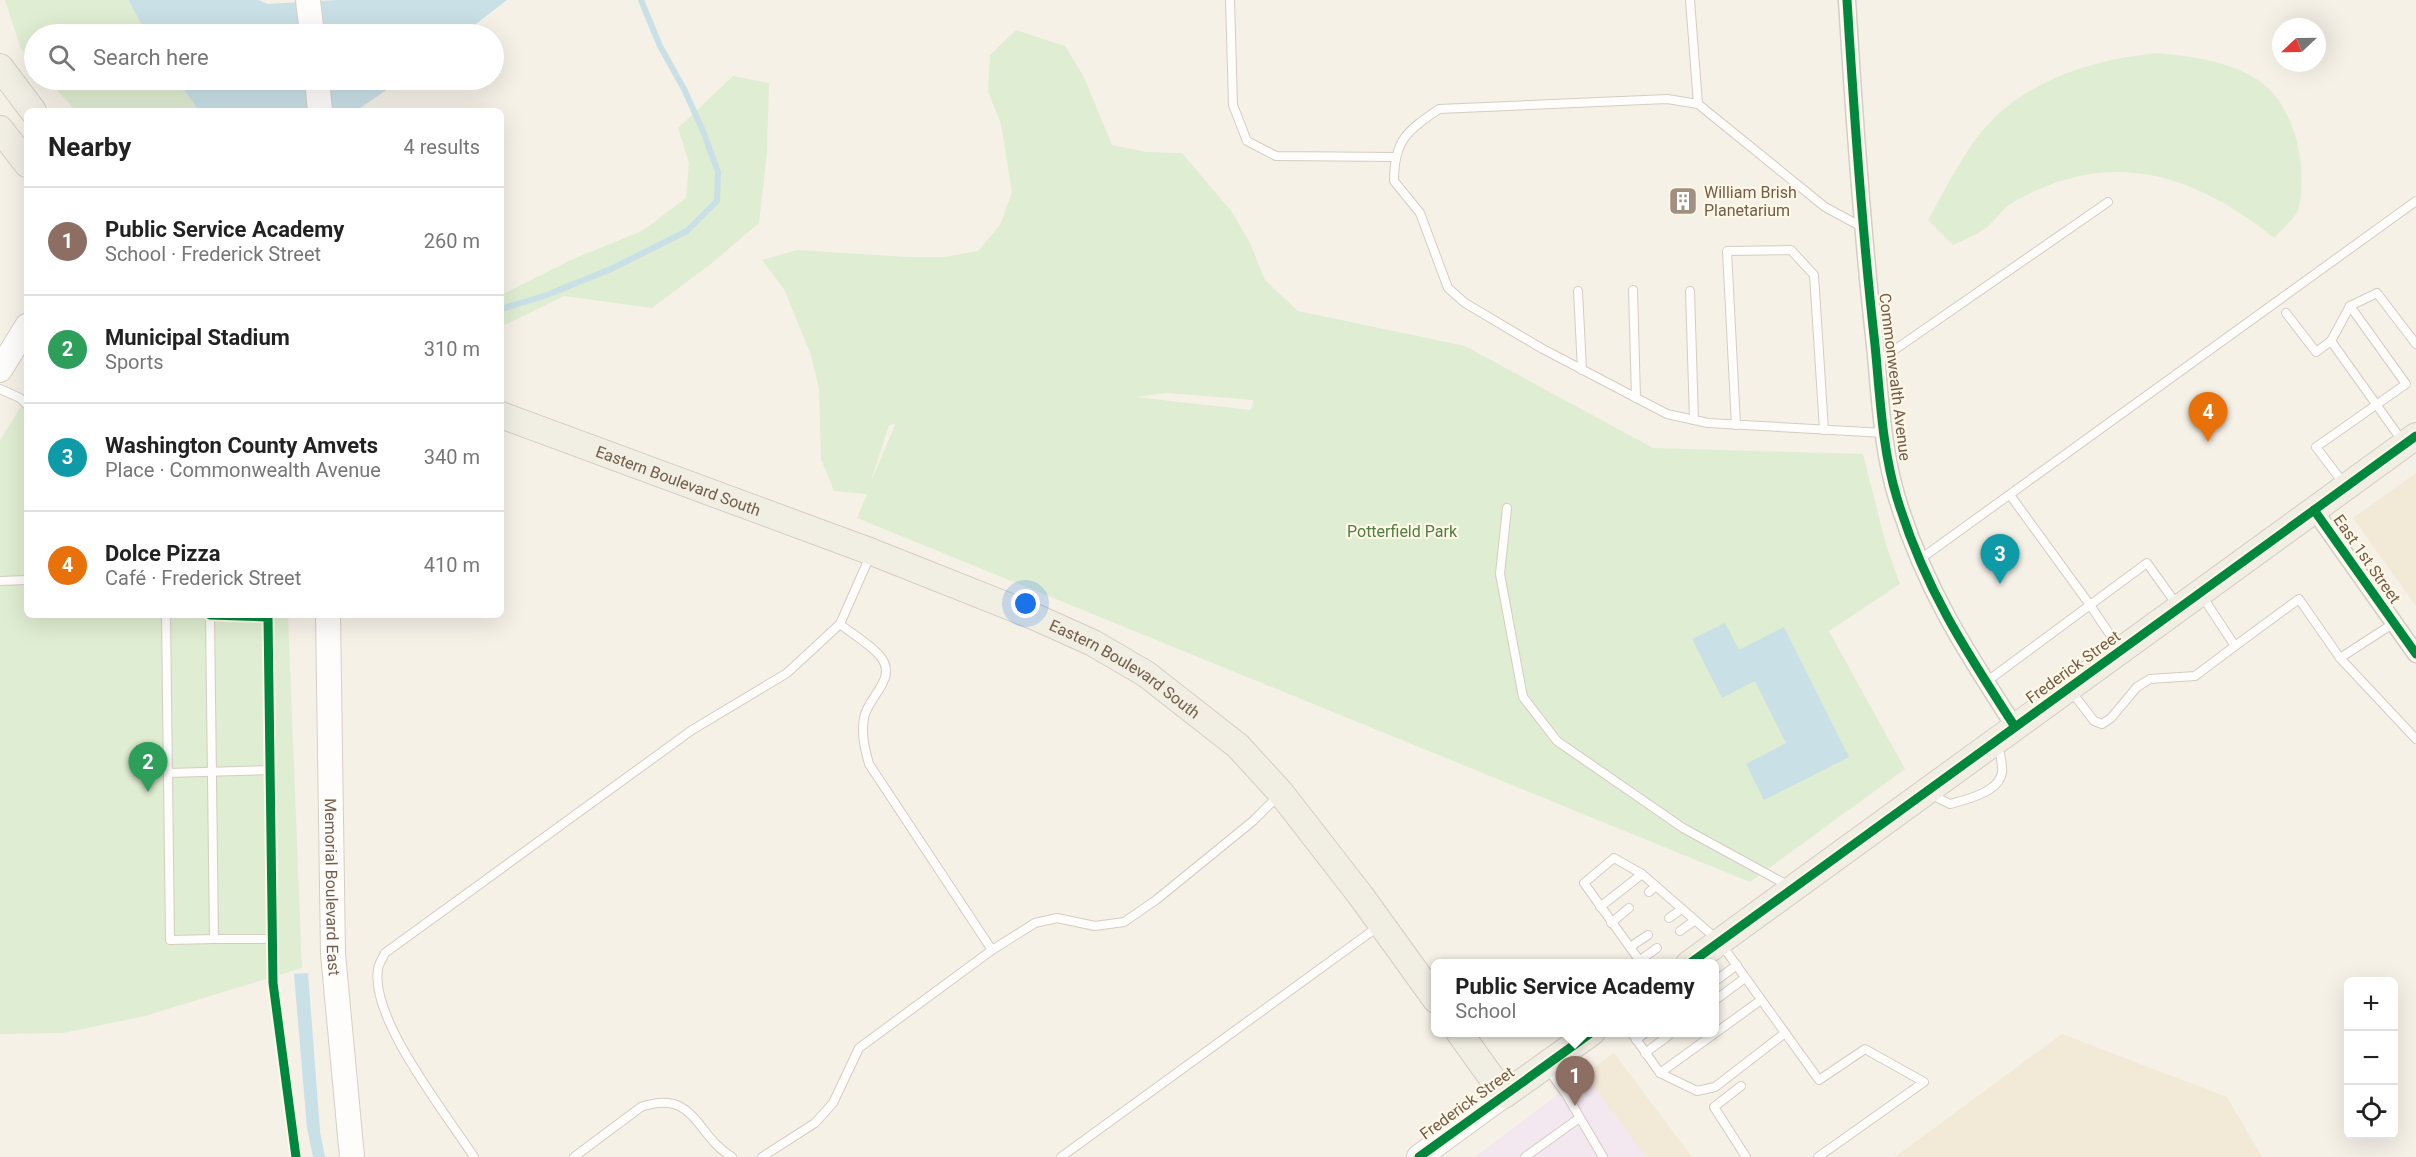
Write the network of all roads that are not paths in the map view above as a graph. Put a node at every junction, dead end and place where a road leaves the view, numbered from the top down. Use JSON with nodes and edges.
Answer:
{"nodes":[{"id":1,"x":308,"y":0,"type":"edge"},
{"id":2,"x":1230,"y":0,"type":"edge"},
{"id":3,"x":1690,"y":0,"type":"edge"},
{"id":4,"x":1847,"y":0,"type":"edge"},
{"id":5,"x":311,"y":24,"type":"edge"},
{"id":6,"x":0,"y":67,"type":"edge"},
{"id":7,"x":318,"y":90,"type":"edge"},
{"id":8,"x":1698,"y":104,"type":"junction"},
{"id":9,"x":31,"y":108,"type":"edge"},
{"id":10,"x":320,"y":108,"type":"edge"},
{"id":11,"x":0,"y":129,"type":"edge"},
{"id":12,"x":1394,"y":157,"type":"junction"},
{"id":13,"x":24,"y":160,"type":"edge"},
{"id":14,"x":2416,"y":201,"type":"edge"},
{"id":15,"x":2108,"y":202,"type":"dead end"},
{"id":16,"x":1862,"y":227,"type":"junction"},
{"id":17,"x":1633,"y":290,"type":"dead end"},
{"id":18,"x":1578,"y":291,"type":"dead end"},
{"id":19,"x":1690,"y":291,"type":"dead end"},
{"id":20,"x":2350,"y":306,"type":"junction"},
{"id":21,"x":2286,"y":313,"type":"dead end"},
{"id":22,"x":24,"y":331,"type":"edge"},
{"id":23,"x":2331,"y":341,"type":"junction"},
{"id":24,"x":2416,"y":344,"type":"edge"},
{"id":25,"x":1877,"y":362,"type":"junction"},
{"id":26,"x":0,"y":370,"type":"edge"},
{"id":27,"x":1582,"y":370,"type":"junction"},
{"id":28,"x":0,"y":389,"type":"edge"},
{"id":29,"x":1635,"y":398,"type":"junction"},
{"id":30,"x":24,"y":402,"type":"edge"},
{"id":31,"x":2377,"y":405,"type":"junction"},
{"id":32,"x":504,"y":416,"type":"edge"},
{"id":33,"x":1694,"y":420,"type":"junction"},
{"id":34,"x":1736,"y":425,"type":"junction"},
{"id":35,"x":1824,"y":430,"type":"junction"},
{"id":36,"x":1885,"y":433,"type":"junction"},
{"id":37,"x":2410,"y":440,"type":"edge"},
{"id":38,"x":2346,"y":487,"type":"junction"},
{"id":39,"x":2010,"y":495,"type":"junction"},
{"id":40,"x":1508,"y":508,"type":"dead end"},
{"id":41,"x":2314,"y":510,"type":"junction"},
{"id":42,"x":872,"y":552,"type":"junction"},
{"id":43,"x":1919,"y":560,"type":"junction"},
{"id":44,"x":24,"y":580,"type":"edge"},
{"id":45,"x":0,"y":581,"type":"edge"},
{"id":46,"x":2189,"y":600,"type":"junction"},
{"id":47,"x":2090,"y":605,"type":"junction"},
{"id":48,"x":166,"y":618,"type":"edge"},
{"id":49,"x":210,"y":618,"type":"edge"},
{"id":50,"x":268,"y":618,"type":"edge"},
{"id":51,"x":328,"y":618,"type":"edge"},
{"id":52,"x":2394,"y":623,"type":"junction"},
{"id":53,"x":840,"y":624,"type":"junction"},
{"id":54,"x":2235,"y":646,"type":"junction"},
{"id":55,"x":2121,"y":650,"type":"junction"},
{"id":56,"x":2416,"y":654,"type":"edge"},
{"id":57,"x":2340,"y":658,"type":"junction"},
{"id":58,"x":1986,"y":682,"type":"junction"},
{"id":59,"x":2069,"y":688,"type":"junction"},
{"id":60,"x":2006,"y":733,"type":"junction"},
{"id":61,"x":2416,"y":739,"type":"edge"},
{"id":62,"x":271,"y":770,"type":"junction"},
{"id":63,"x":212,"y":771,"type":"junction"},
{"id":64,"x":168,"y":773,"type":"junction"},
{"id":65,"x":1925,"y":792,"type":"junction"},
{"id":66,"x":1281,"y":793,"type":"junction"},
{"id":67,"x":1642,"y":874,"type":"junction"},
{"id":68,"x":1656,"y":886,"type":"junction"},
{"id":69,"x":1791,"y":887,"type":"junction"},
{"id":70,"x":1649,"y":892,"type":"dead end"},
{"id":71,"x":1600,"y":907,"type":"junction"},
{"id":72,"x":1629,"y":908,"type":"dead end"},
{"id":73,"x":1682,"y":909,"type":"junction"},
{"id":74,"x":1669,"y":918,"type":"dead end"},
{"id":75,"x":1694,"y":921,"type":"junction"},
{"id":76,"x":1611,"y":923,"type":"junction"},
{"id":77,"x":1381,"y":924,"type":"junction"},
{"id":78,"x":1680,"y":931,"type":"dead end"},
{"id":79,"x":1648,"y":935,"type":"dead end"},
{"id":80,"x":214,"y":939,"type":"junction"},
{"id":81,"x":1719,"y":941,"type":"junction"},
{"id":82,"x":1629,"y":947,"type":"junction"},
{"id":83,"x":1657,"y":948,"type":"dead end"},
{"id":84,"x":992,"y":950,"type":"junction"},
{"id":85,"x":1638,"y":959,"type":"edge"},
{"id":86,"x":1644,"y":959,"type":"edge"},
{"id":87,"x":1694,"y":959,"type":"edge"},
{"id":88,"x":1737,"y":965,"type":"junction"},
{"id":89,"x":1719,"y":978,"type":"edge"},
{"id":90,"x":1745,"y":978,"type":"junction"},
{"id":91,"x":1431,"y":993,"type":"edge"},
{"id":92,"x":1719,"y":997,"type":"edge"},
{"id":93,"x":1761,"y":1000,"type":"junction"},
{"id":94,"x":1719,"y":1030,"type":"edge"},
{"id":95,"x":1785,"y":1033,"type":"junction"},
{"id":96,"x":1463,"y":1037,"type":"edge"},
{"id":97,"x":1585,"y":1037,"type":"edge"},
{"id":98,"x":1634,"y":1037,"type":"edge"},
{"id":99,"x":1667,"y":1037,"type":"edge"},
{"id":100,"x":1710,"y":1037,"type":"edge"},
{"id":101,"x":1645,"y":1053,"type":"junction"},
{"id":102,"x":1544,"y":1065,"type":"junction"},
{"id":103,"x":1660,"y":1073,"type":"junction"},
{"id":104,"x":1741,"y":1086,"type":"dead end"},
{"id":105,"x":1504,"y":1095,"type":"junction"},
{"id":106,"x":1578,"y":1119,"type":"junction"},
{"id":107,"x":352,"y":1157,"type":"edge"},
{"id":108,"x":474,"y":1157,"type":"edge"},
{"id":109,"x":574,"y":1157,"type":"edge"},
{"id":110,"x":732,"y":1157,"type":"edge"},
{"id":111,"x":762,"y":1157,"type":"edge"},
{"id":112,"x":1061,"y":1157,"type":"edge"},
{"id":113,"x":1419,"y":1157,"type":"edge"},
{"id":114,"x":1525,"y":1157,"type":"edge"},
{"id":115,"x":1603,"y":1157,"type":"edge"},
{"id":116,"x":1746,"y":1157,"type":"edge"},
{"id":117,"x":1818,"y":1157,"type":"edge"}],
"edges":[{"from":1,"to":5,"type":"main road"},
{"from":2,"to":12,"type":"lane"},
{"from":3,"to":8,"type":"lane"},
{"from":4,"to":16,"type":"street","name":"Commonwealth Avenue"},
{"from":6,"to":9,"type":"main road"},
{"from":7,"to":10,"type":"main road"},
{"from":8,"to":12,"type":"lane"},
{"from":8,"to":16,"type":"lane"},
{"from":11,"to":13,"type":"main road"},
{"from":12,"to":27,"type":"lane"},
{"from":14,"to":39,"type":"lane"},
{"from":15,"to":25,"type":"lane"},
{"from":16,"to":25,"type":"street","name":"Commonwealth Avenue"},
{"from":17,"to":29,"type":"lane"},
{"from":18,"to":27,"type":"lane"},
{"from":19,"to":33,"type":"lane"},
{"from":20,"to":23,"type":"lane"},
{"from":20,"to":24,"type":"lane"},
{"from":20,"to":31,"type":"lane"},
{"from":21,"to":23,"type":"lane"},
{"from":22,"to":26,"type":"main road"},
{"from":23,"to":31,"type":"lane"},
{"from":25,"to":36,"type":"street","name":"Commonwealth Avenue"},
{"from":27,"to":29,"type":"lane"},
{"from":28,"to":30,"type":"lane"},
{"from":29,"to":33,"type":"lane"},
{"from":31,"to":37,"type":"lane"},
{"from":31,"to":38,"type":"lane"},
{"from":32,"to":42,"type":"main road","name":"Eastern Boulevard South"},
{"from":33,"to":34,"type":"lane"},
{"from":34,"to":35,"type":"lane"},
{"from":34,"to":35,"type":"lane"},
{"from":35,"to":36,"type":"lane"},
{"from":36,"to":43,"type":"street","name":"Commonwealth Avenue"},
{"from":37,"to":38,"type":"main road","name":"Frederick Street"},
{"from":38,"to":41,"type":"main road","name":"Frederick Street"},
{"from":39,"to":43,"type":"lane"},
{"from":39,"to":47,"type":"lane"},
{"from":40,"to":69,"type":"lane"},
{"from":41,"to":46,"type":"main road","name":"Frederick Street"},
{"from":41,"to":52,"type":"street","name":"East 1st Street"},
{"from":42,"to":53,"type":"lane"},
{"from":42,"to":66,"type":"main road","name":"Eastern Boulevard South"},
{"from":43,"to":58,"type":"street","name":"Commonwealth Avenue"},
{"from":44,"to":45,"type":"lane"},
{"from":46,"to":47,"type":"lane"},
{"from":46,"to":54,"type":"lane"},
{"from":46,"to":55,"type":"main road","name":"Frederick Street"},
{"from":47,"to":55,"type":"lane"},
{"from":47,"to":58,"type":"lane"},
{"from":48,"to":64,"type":"lane"},
{"from":49,"to":63,"type":"lane"},
{"from":50,"to":62,"type":"lane"},
{"from":51,"to":107,"type":"main road","name":"Memorial Boulevard East"},
{"from":52,"to":56,"type":"street","name":"East 1st Street"},
{"from":52,"to":57,"type":"lane"},
{"from":53,"to":84,"type":"lane"},
{"from":53,"to":108,"type":"lane"},
{"from":54,"to":57,"type":"lane"},
{"from":54,"to":59,"type":"lane"},
{"from":55,"to":59,"type":"main road","name":"Frederick Street"},
{"from":57,"to":61,"type":"lane"},
{"from":58,"to":60,"type":"street","name":"Commonwealth Avenue"},
{"from":59,"to":60,"type":"main road","name":"Frederick Street"},
{"from":60,"to":65,"type":"main road","name":"Frederick Street"},
{"from":60,"to":65,"type":"lane"},
{"from":62,"to":63,"type":"lane"},
{"from":62,"to":80,"type":"lane"},
{"from":63,"to":64,"type":"lane"},
{"from":63,"to":80,"type":"lane"},
{"from":64,"to":80,"type":"lane"},
{"from":65,"to":69,"type":"main road","name":"Frederick Street"},
{"from":66,"to":77,"type":"main road","name":"Eastern Boulevard South"},
{"from":66,"to":84,"type":"lane"},
{"from":67,"to":68,"type":"lane"},
{"from":67,"to":71,"type":"lane"},
{"from":67,"to":71,"type":"lane"},
{"from":68,"to":70,"type":"lane"},
{"from":68,"to":73,"type":"lane"},
{"from":69,"to":81,"type":"main road","name":"Frederick Street"},
{"from":71,"to":76,"type":"lane"},
{"from":72,"to":76,"type":"lane"},
{"from":73,"to":74,"type":"lane"},
{"from":73,"to":75,"type":"lane"},
{"from":75,"to":78,"type":"lane"},
{"from":75,"to":81,"type":"lane"},
{"from":76,"to":82,"type":"lane"},
{"from":77,"to":91,"type":"main road","name":"Eastern Boulevard South"},
{"from":77,"to":112,"type":"lane"},
{"from":79,"to":82,"type":"lane"},
{"from":81,"to":87,"type":"main road","name":"Frederick Street"},
{"from":81,"to":88,"type":"lane"},
{"from":82,"to":85,"type":"lane"},
{"from":83,"to":86,"type":"lane"},
{"from":84,"to":111,"type":"lane"},
{"from":88,"to":89,"type":"lane"},
{"from":88,"to":90,"type":"lane"},
{"from":90,"to":92,"type":"lane"},
{"from":90,"to":93,"type":"lane"},
{"from":93,"to":94,"type":"lane"},
{"from":93,"to":95,"type":"lane"},
{"from":95,"to":103,"type":"lane"},
{"from":95,"to":117,"type":"lane"},
{"from":96,"to":105,"type":"main road"},
{"from":97,"to":102,"type":"main road","name":"Frederick Street"},
{"from":98,"to":101,"type":"lane"},
{"from":99,"to":101,"type":"lane"},
{"from":100,"to":103,"type":"lane"},
{"from":101,"to":103,"type":"lane"},
{"from":102,"to":105,"type":"main road","name":"Frederick Street"},
{"from":102,"to":106,"type":"lane"},
{"from":104,"to":116,"type":"lane"},
{"from":105,"to":113,"type":"main road","name":"Frederick Street"},
{"from":106,"to":114,"type":"lane"},
{"from":106,"to":115,"type":"lane"},
{"from":109,"to":110,"type":"lane"}]}
